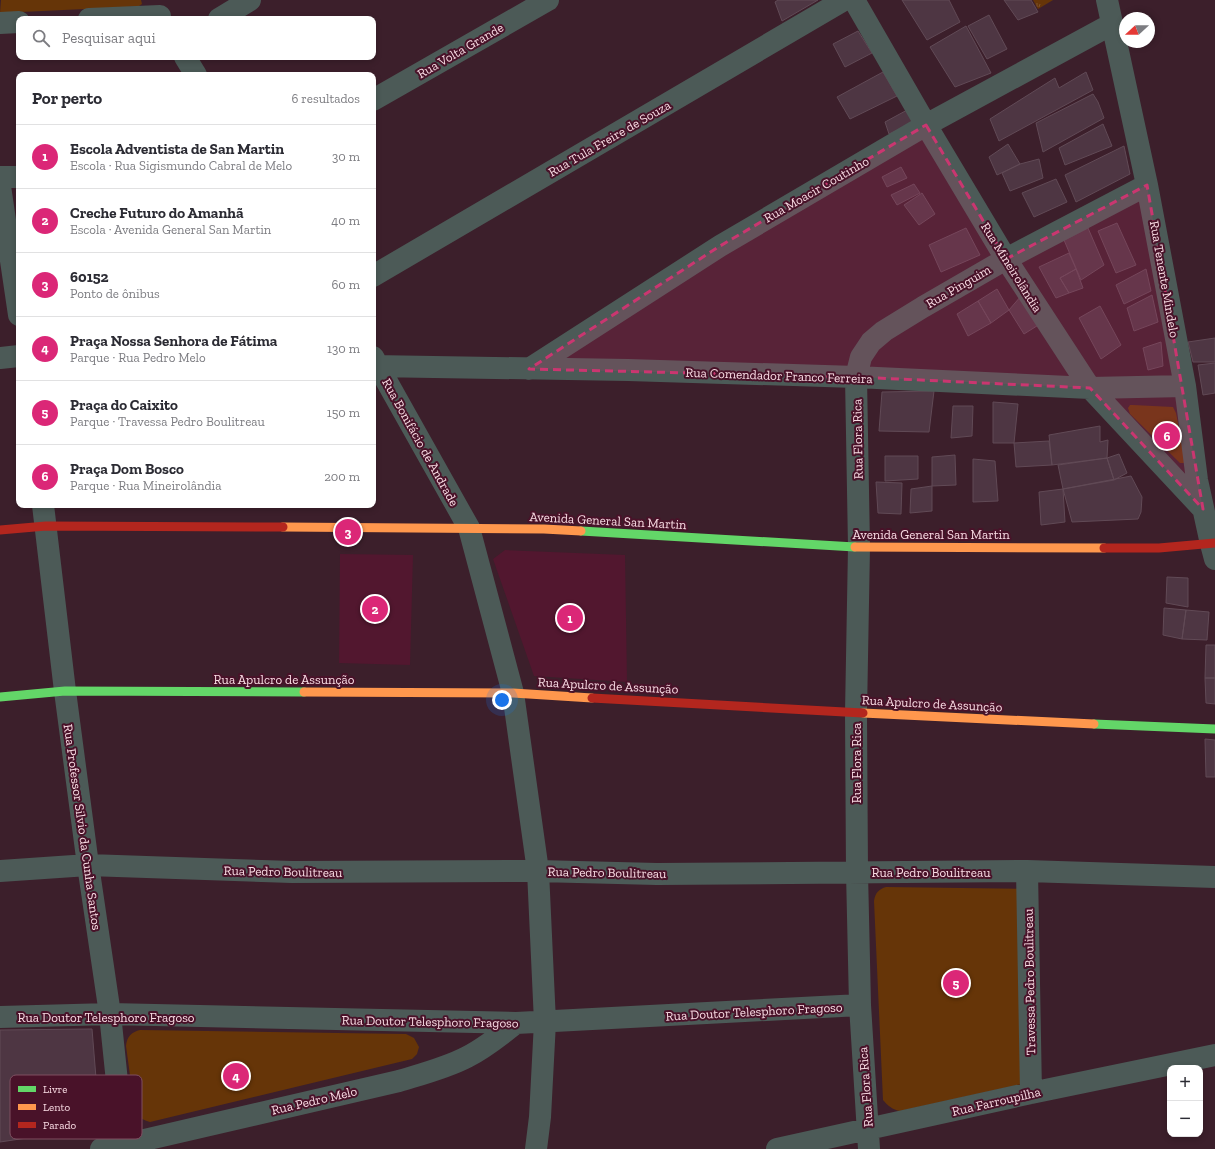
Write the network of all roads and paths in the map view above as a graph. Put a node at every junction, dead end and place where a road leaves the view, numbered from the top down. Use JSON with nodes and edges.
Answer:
{"nodes":[{"id":1,"x":250,"y":0,"type":"edge"},
{"id":2,"x":548,"y":0,"type":"edge"},
{"id":3,"x":844,"y":0,"type":"edge"},
{"id":4,"x":854,"y":0,"type":"edge"},
{"id":5,"x":1106,"y":0,"type":"edge"},
{"id":6,"x":158,"y":12,"type":"edge"},
{"id":7,"x":119,"y":16,"type":"edge"},
{"id":8,"x":224,"y":16,"type":"edge"},
{"id":9,"x":16,"y":22,"type":"edge"},
{"id":10,"x":0,"y":23,"type":"edge"},
{"id":11,"x":1112,"y":24,"type":"junction"},
{"id":12,"x":188,"y":60,"type":"edge"},
{"id":13,"x":194,"y":72,"type":"edge"},
{"id":14,"x":376,"y":98,"type":"edge"},
{"id":15,"x":926,"y":125,"type":"junction"},
{"id":16,"x":0,"y":177,"type":"edge"},
{"id":17,"x":16,"y":177,"type":"edge"},
{"id":18,"x":1147,"y":185,"type":"junction"},
{"id":19,"x":0,"y":186,"type":"edge"},
{"id":20,"x":1006,"y":259,"type":"junction"},
{"id":21,"x":376,"y":274,"type":"edge"},
{"id":22,"x":16,"y":295,"type":"edge"},
{"id":23,"x":16,"y":356,"type":"edge"},
{"id":24,"x":0,"y":358,"type":"edge"},
{"id":25,"x":376,"y":363,"type":"edge"},
{"id":26,"x":376,"y":365,"type":"edge"},
{"id":27,"x":529,"y":369,"type":"junction"},
{"id":28,"x":856,"y":377,"type":"junction"},
{"id":29,"x":1184,"y":386,"type":"junction"},
{"id":30,"x":1090,"y":388,"type":"junction"},
{"id":31,"x":1203,"y":510,"type":"junction"},
{"id":32,"x":44,"y":515,"type":"edge"},
{"id":33,"x":468,"y":528,"type":"junction"},
{"id":34,"x":0,"y":530,"type":"edge"},
{"id":35,"x":859,"y":547,"type":"junction"},
{"id":36,"x":1214,"y":549,"type":"edge"},
{"id":37,"x":65,"y":691,"type":"junction"},
{"id":38,"x":513,"y":693,"type":"junction"},
{"id":39,"x":0,"y":697,"type":"edge"},
{"id":40,"x":856,"y":713,"type":"junction"},
{"id":41,"x":1215,"y":729,"type":"edge"},
{"id":42,"x":88,"y":865,"type":"junction"},
{"id":43,"x":0,"y":870,"type":"edge"},
{"id":44,"x":538,"y":871,"type":"junction"},
{"id":45,"x":1027,"y":871,"type":"junction"},
{"id":46,"x":857,"y":872,"type":"junction"},
{"id":47,"x":1215,"y":877,"type":"edge"},
{"id":48,"x":860,"y":1005,"type":"junction"},
{"id":49,"x":110,"y":1014,"type":"junction"},
{"id":50,"x":0,"y":1017,"type":"edge"},
{"id":51,"x":545,"y":1022,"type":"junction"},
{"id":52,"x":516,"y":1023,"type":"junction"},
{"id":53,"x":1215,"y":1055,"type":"edge"},
{"id":54,"x":116,"y":1075,"type":"edge"},
{"id":55,"x":1031,"y":1093,"type":"junction"},
{"id":56,"x":869,"y":1139,"type":"edge"},
{"id":57,"x":124,"y":1147,"type":"edge"},
{"id":58,"x":101,"y":1149,"type":"edge"},
{"id":59,"x":536,"y":1149,"type":"edge"},
{"id":60,"x":778,"y":1149,"type":"edge"}],
"edges":[{"from":1,"to":8,"type":"street"},
{"from":2,"to":14,"type":"street","name":"Rua Volta Grande"},
{"from":3,"to":21,"type":"street","name":"Rua Tula Freire de Souza"},
{"from":4,"to":15,"type":"street","name":"Rua Mineirolândia"},
{"from":5,"to":11,"type":"street","name":"Rua Tenente Mindelo"},
{"from":6,"to":7,"type":"street"},
{"from":9,"to":10,"type":"street"},
{"from":11,"to":15,"type":"street","name":"Rua Moacir Coutinho"},
{"from":11,"to":18,"type":"street","name":"Rua Tenente Mindelo"},
{"from":12,"to":13,"type":"street"},
{"from":15,"to":20,"type":"street","name":"Rua Mineirolândia"},
{"from":15,"to":27,"type":"street","name":"Rua Moacir Coutinho"},
{"from":16,"to":17,"type":"street"},
{"from":18,"to":20,"type":"street","name":"Rua Pinguim"},
{"from":18,"to":29,"type":"street","name":"Rua Tenente Mindelo"},
{"from":19,"to":22,"type":"street"},
{"from":20,"to":28,"type":"street","name":"Rua Pinguim"},
{"from":20,"to":30,"type":"street","name":"Rua Mineirolândia"},
{"from":23,"to":24,"type":"street"},
{"from":25,"to":27,"type":"street","name":"Rua Comendador Franco Ferreira"},
{"from":26,"to":33,"type":"street","name":"Rua Bonifácio de Andrade"},
{"from":27,"to":28,"type":"street","name":"Rua Comendador Franco Ferreira"},
{"from":28,"to":30,"type":"street","name":"Rua Comendador Franco Ferreira"},
{"from":28,"to":35,"type":"street","name":"Rua Flora Rica"},
{"from":29,"to":30,"type":"street","name":"Rua Comendador Franco Ferreira"},
{"from":29,"to":31,"type":"street","name":"Rua Tenente Mindelo"},
{"from":30,"to":31,"type":"street","name":"Rua Mineirolândia"},
{"from":31,"to":36,"type":"street","name":"Rua Tenente Mindelo"},
{"from":32,"to":33,"type":"street","name":"Avenida General San Martin"},
{"from":32,"to":34,"type":"street","name":"Avenida General San Martin"},
{"from":32,"to":37,"type":"street","name":"Rua Professor Silvio da Cunha Santos"},
{"from":33,"to":35,"type":"street","name":"Avenida General San Martin"},
{"from":33,"to":38,"type":"street","name":"Rua Bonifácio de Andrade"},
{"from":35,"to":36,"type":"street","name":"Avenida General San Martin"},
{"from":35,"to":40,"type":"street","name":"Rua Flora Rica"},
{"from":37,"to":38,"type":"street","name":"Rua Apulcro de Assunção"},
{"from":37,"to":39,"type":"street","name":"Rua Apulcro de Assunção"},
{"from":37,"to":42,"type":"street","name":"Rua Professor Silvio da Cunha Santos"},
{"from":38,"to":40,"type":"street","name":"Rua Apulcro de Assunção"},
{"from":38,"to":44,"type":"street","name":"Rua Bonifácio de Andrade"},
{"from":40,"to":41,"type":"street","name":"Rua Apulcro de Assunção"},
{"from":40,"to":46,"type":"street","name":"Rua Flora Rica"},
{"from":42,"to":43,"type":"street","name":"Rua Pedro Boulitreau"},
{"from":42,"to":44,"type":"street","name":"Rua Pedro Boulitreau"},
{"from":42,"to":49,"type":"street","name":"Rua Professor Silvio da Cunha Santos"},
{"from":44,"to":46,"type":"street","name":"Rua Pedro Boulitreau"},
{"from":44,"to":51,"type":"street","name":"Rua Bonifácio de Andrade"},
{"from":45,"to":46,"type":"street","name":"Rua Pedro Boulitreau"},
{"from":45,"to":47,"type":"street","name":"Rua Pedro Boulitreau"},
{"from":45,"to":55,"type":"street","name":"Travessa Pedro Boulitreau"},
{"from":46,"to":48,"type":"street","name":"Rua Flora Rica"},
{"from":48,"to":51,"type":"street","name":"Rua Doutor Telesphoro Fragoso"},
{"from":48,"to":56,"type":"street","name":"Rua Flora Rica"},
{"from":49,"to":50,"type":"street","name":"Rua Doutor Telesphoro Fragoso"},
{"from":49,"to":52,"type":"street","name":"Rua Doutor Telesphoro Fragoso"},
{"from":49,"to":54,"type":"street","name":"Rua Professor Silvio da Cunha Santos"},
{"from":51,"to":52,"type":"street","name":"Rua Doutor Telesphoro Fragoso"},
{"from":51,"to":59,"type":"street","name":"Rua Bonifácio de Andrade"},
{"from":52,"to":57,"type":"street","name":"Rua Pedro Melo"},
{"from":53,"to":55,"type":"street","name":"Rua Farroupilha"},
{"from":55,"to":56,"type":"street","name":"Rua Farroupilha"},
{"from":56,"to":60,"type":"street","name":"Rua Farroupilha"},
{"from":57,"to":58,"type":"street","name":"Rua Pedro Melo"}]}
